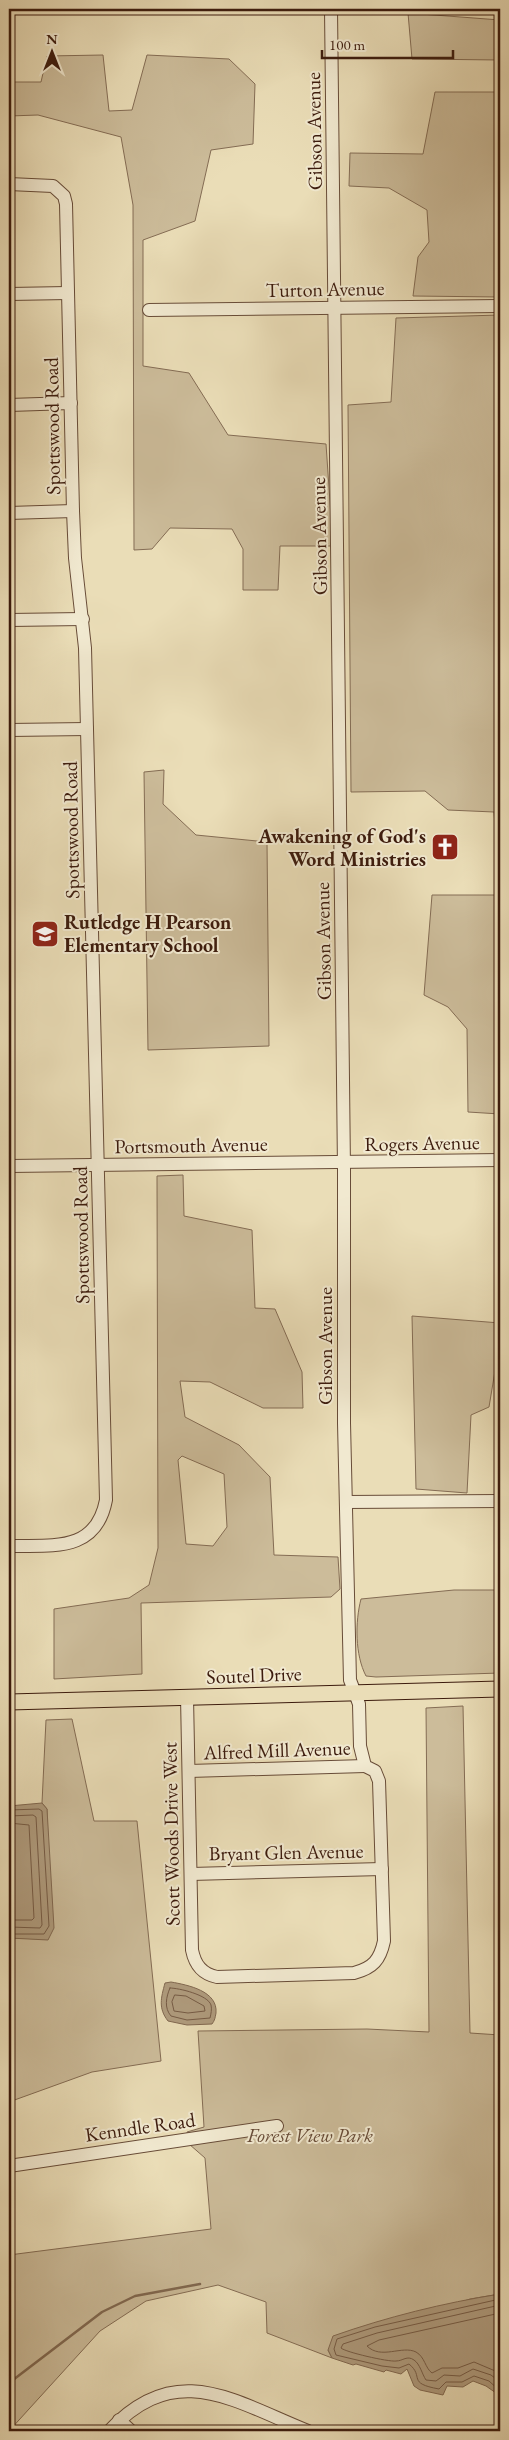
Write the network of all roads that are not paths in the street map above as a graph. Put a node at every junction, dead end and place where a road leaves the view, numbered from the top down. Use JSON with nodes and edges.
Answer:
{"nodes":[{"id":1,"x":331,"y":9,"type":"edge"},
{"id":2,"x":9,"y":184,"type":"edge"},
{"id":3,"x":68,"y":293,"type":"junction"},
{"id":4,"x":9,"y":294,"type":"edge"},
{"id":5,"x":500,"y":306,"type":"edge"},
{"id":6,"x":335,"y":307,"type":"junction"},
{"id":7,"x":149,"y":310,"type":"dead end"},
{"id":8,"x":71,"y":403,"type":"junction"},
{"id":9,"x":9,"y":405,"type":"edge"},
{"id":10,"x":73,"y":511,"type":"junction"},
{"id":11,"x":9,"y":513,"type":"edge"},
{"id":12,"x":82,"y":619,"type":"junction"},
{"id":13,"x":9,"y":620,"type":"edge"},
{"id":14,"x":87,"y":729,"type":"junction"},
{"id":15,"x":9,"y":730,"type":"edge"},
{"id":16,"x":500,"y":1160,"type":"edge"},
{"id":17,"x":344,"y":1162,"type":"junction"},
{"id":18,"x":98,"y":1165,"type":"junction"},
{"id":19,"x":9,"y":1166,"type":"edge"},
{"id":20,"x":500,"y":1501,"type":"edge"},
{"id":21,"x":346,"y":1502,"type":"junction"},
{"id":22,"x":9,"y":1546,"type":"edge"},
{"id":23,"x":500,"y":1689,"type":"edge"},
{"id":24,"x":354,"y":1692,"type":"junction"},
{"id":25,"x":188,"y":1697,"type":"junction"},
{"id":26,"x":9,"y":1702,"type":"edge"},
{"id":27,"x":365,"y":1766,"type":"junction"},
{"id":28,"x":189,"y":1771,"type":"junction"},
{"id":29,"x":382,"y":1869,"type":"junction"},
{"id":30,"x":191,"y":1874,"type":"junction"},
{"id":31,"x":277,"y":2126,"type":"dead end"},
{"id":32,"x":9,"y":2166,"type":"edge"},
{"id":33,"x":119,"y":2420,"type":"junction"},
{"id":34,"x":109,"y":2431,"type":"edge"},
{"id":35,"x":131,"y":2431,"type":"edge"},
{"id":36,"x":308,"y":2431,"type":"edge"}],
"edges":[{"from":1,"to":6,"type":"street","name":"Gibson Avenue"},
{"from":2,"to":3,"type":"street","name":"Spottswood Road"},
{"from":3,"to":4,"type":"street"},
{"from":3,"to":8,"type":"street","name":"Spottswood Road"},
{"from":5,"to":6,"type":"street","name":"Turton Avenue"},
{"from":6,"to":7,"type":"street","name":"Turton Avenue"},
{"from":6,"to":17,"type":"street","name":"Gibson Avenue"},
{"from":8,"to":9,"type":"street"},
{"from":8,"to":10,"type":"street","name":"Spottswood Road"},
{"from":10,"to":11,"type":"street"},
{"from":10,"to":12,"type":"street","name":"Spottswood Road"},
{"from":12,"to":13,"type":"street"},
{"from":12,"to":14,"type":"street","name":"Spottswood Road"},
{"from":14,"to":15,"type":"street"},
{"from":14,"to":18,"type":"street","name":"Spottswood Road"},
{"from":16,"to":17,"type":"street","name":"Rogers Avenue"},
{"from":17,"to":18,"type":"street","name":"Portsmouth Avenue"},
{"from":17,"to":21,"type":"street","name":"Gibson Avenue"},
{"from":18,"to":19,"type":"street","name":"Portsmouth Avenue"},
{"from":18,"to":22,"type":"street","name":"Spottswood Road"},
{"from":20,"to":21,"type":"street"},
{"from":21,"to":24,"type":"street","name":"Gibson Avenue"},
{"from":23,"to":24,"type":"main road","name":"Soutel Drive"},
{"from":24,"to":25,"type":"main road","name":"Soutel Drive"},
{"from":24,"to":27,"type":"street","name":"Gibson Avenue"},
{"from":25,"to":26,"type":"main road","name":"Soutel Drive"},
{"from":25,"to":28,"type":"street","name":"Scott Woods Drive West"},
{"from":27,"to":28,"type":"street","name":"Alfred Mill Avenue"},
{"from":27,"to":29,"type":"street"},
{"from":28,"to":30,"type":"street","name":"Scott Woods Drive West"},
{"from":29,"to":30,"type":"street","name":"Bryant Glen Avenue"},
{"from":29,"to":30,"type":"street","name":"Scott Woods Drive West"},
{"from":31,"to":32,"type":"street","name":"Kenndle Road"},
{"from":33,"to":34,"type":"street"},
{"from":33,"to":35,"type":"street"},
{"from":33,"to":36,"type":"street"}]}
